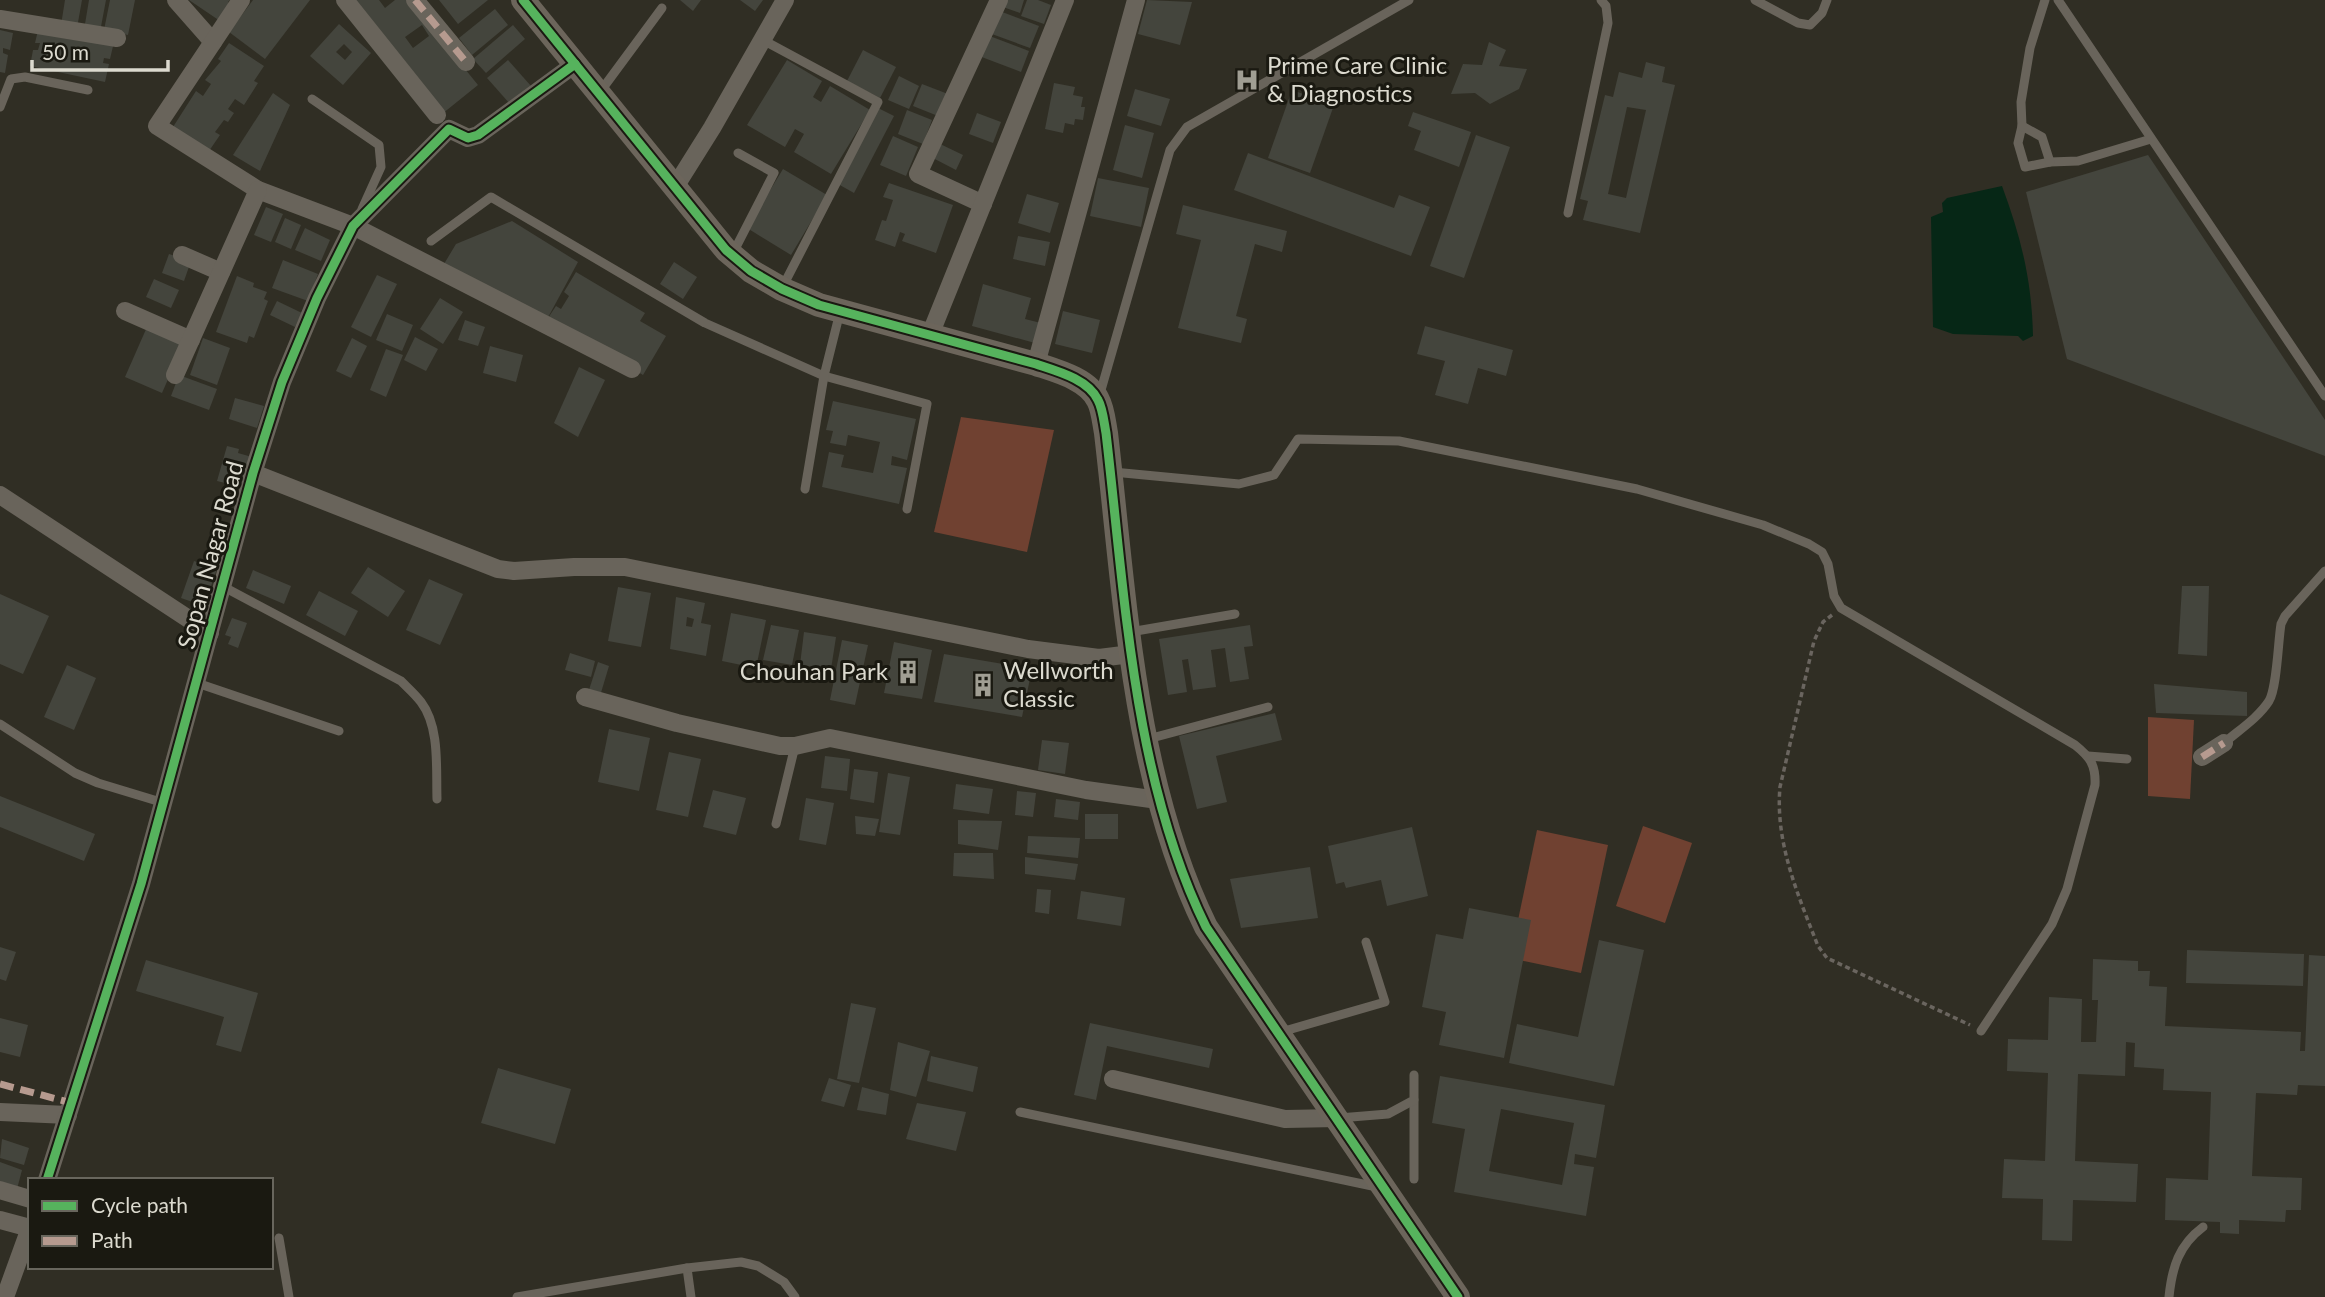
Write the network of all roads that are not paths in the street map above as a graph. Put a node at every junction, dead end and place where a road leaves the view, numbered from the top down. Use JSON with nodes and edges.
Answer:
{"nodes":[{"id":1,"x":176,"y":0,"type":"edge"},
{"id":2,"x":241,"y":0,"type":"edge"},
{"id":3,"x":345,"y":0,"type":"edge"},
{"id":4,"x":415,"y":0,"type":"edge"},
{"id":5,"x":523,"y":0,"type":"edge"},
{"id":6,"x":785,"y":0,"type":"edge"},
{"id":7,"x":999,"y":0,"type":"edge"},
{"id":8,"x":1065,"y":0,"type":"edge"},
{"id":9,"x":1136,"y":0,"type":"edge"},
{"id":10,"x":1409,"y":0,"type":"edge"},
{"id":11,"x":1601,"y":0,"type":"edge"},
{"id":12,"x":1755,"y":0,"type":"edge"},
{"id":13,"x":1827,"y":0,"type":"edge"},
{"id":14,"x":2045,"y":0,"type":"edge"},
{"id":15,"x":2058,"y":0,"type":"edge"},
{"id":16,"x":662,"y":8,"type":"dead end"},
{"id":17,"x":0,"y":19,"type":"edge"},
{"id":18,"x":117,"y":37,"type":"dead end"},
{"id":19,"x":761,"y":39,"type":"junction"},
{"id":20,"x":213,"y":42,"type":"junction"},
{"id":21,"x":466,"y":62,"type":"dead end"},
{"id":22,"x":575,"y":64,"type":"junction"},
{"id":23,"x":4,"y":84,"type":"edge"},
{"id":24,"x":88,"y":90,"type":"dead end"},
{"id":25,"x":599,"y":94,"type":"junction"},
{"id":26,"x":312,"y":99,"type":"dead end"},
{"id":27,"x":0,"y":107,"type":"edge"},
{"id":28,"x":437,"y":115,"type":"dead end"},
{"id":29,"x":2022,"y":127,"type":"junction"},
{"id":30,"x":2151,"y":139,"type":"junction"},
{"id":31,"x":738,"y":153,"type":"dead end"},
{"id":32,"x":2050,"y":162,"type":"junction"},
{"id":33,"x":675,"y":187,"type":"junction"},
{"id":34,"x":258,"y":190,"type":"junction"},
{"id":35,"x":983,"y":204,"type":"junction"},
{"id":36,"x":1567,"y":213,"type":"dead end"},
{"id":37,"x":353,"y":226,"type":"junction"},
{"id":38,"x":431,"y":241,"type":"dead end"},
{"id":39,"x":182,"y":255,"type":"dead end"},
{"id":40,"x":732,"y":255,"type":"junction"},
{"id":41,"x":221,"y":272,"type":"junction"},
{"id":42,"x":782,"y":289,"type":"junction"},
{"id":43,"x":125,"y":311,"type":"dead end"},
{"id":44,"x":840,"y":311,"type":"junction"},
{"id":45,"x":930,"y":335,"type":"junction"},
{"id":46,"x":191,"y":340,"type":"junction"},
{"id":47,"x":1036,"y":364,"type":"junction"},
{"id":48,"x":632,"y":369,"type":"dead end"},
{"id":49,"x":175,"y":375,"type":"dead end"},
{"id":50,"x":824,"y":376,"type":"junction"},
{"id":51,"x":2325,"y":396,"type":"edge"},
{"id":52,"x":1098,"y":400,"type":"junction"},
{"id":53,"x":1110,"y":472,"type":"junction"},
{"id":54,"x":253,"y":473,"type":"junction"},
{"id":55,"x":805,"y":489,"type":"dead end"},
{"id":56,"x":0,"y":495,"type":"edge"},
{"id":57,"x":907,"y":509,"type":"dead end"},
{"id":58,"x":2325,"y":571,"type":"edge"},
{"id":59,"x":222,"y":586,"type":"junction"},
{"id":60,"x":1235,"y":614,"type":"dead end"},
{"id":61,"x":210,"y":634,"type":"junction"},
{"id":62,"x":1130,"y":643,"type":"junction"},
{"id":63,"x":197,"y":683,"type":"junction"},
{"id":64,"x":585,"y":697,"type":"dead end"},
{"id":65,"x":1268,"y":707,"type":"dead end"},
{"id":66,"x":0,"y":724,"type":"edge"},
{"id":67,"x":339,"y":731,"type":"dead end"},
{"id":68,"x":1147,"y":739,"type":"junction"},
{"id":69,"x":2224,"y":743,"type":"joint"},
{"id":70,"x":795,"y":746,"type":"junction"},
{"id":71,"x":2088,"y":756,"type":"junction"},
{"id":72,"x":2202,"y":757,"type":"dead end"},
{"id":73,"x":2127,"y":759,"type":"dead end"},
{"id":74,"x":437,"y":799,"type":"dead end"},
{"id":75,"x":1158,"y":800,"type":"junction"},
{"id":76,"x":164,"y":803,"type":"junction"},
{"id":77,"x":776,"y":824,"type":"dead end"},
{"id":78,"x":1366,"y":942,"type":"dead end"},
{"id":79,"x":1981,"y":1031,"type":"road end"},
{"id":80,"x":1279,"y":1033,"type":"junction"},
{"id":81,"x":1414,"y":1075,"type":"dead end"},
{"id":82,"x":1113,"y":1079,"type":"dead end"},
{"id":83,"x":1413,"y":1100,"type":"junction"},
{"id":84,"x":0,"y":1112,"type":"edge"},
{"id":85,"x":1020,"y":1112,"type":"dead end"},
{"id":86,"x":68,"y":1115,"type":"junction"},
{"id":87,"x":1337,"y":1118,"type":"junction"},
{"id":88,"x":48,"y":1178,"type":"edge"},
{"id":89,"x":1414,"y":1180,"type":"dead end"},
{"id":90,"x":1385,"y":1189,"type":"junction"},
{"id":91,"x":0,"y":1190,"type":"edge"},
{"id":92,"x":28,"y":1198,"type":"edge"},
{"id":93,"x":0,"y":1220,"type":"edge"},
{"id":94,"x":28,"y":1227,"type":"edge"},
{"id":95,"x":2203,"y":1227,"type":"dead end"},
{"id":96,"x":28,"y":1234,"type":"edge"},
{"id":97,"x":279,"y":1238,"type":"dead end"},
{"id":98,"x":687,"y":1268,"type":"junction"},
{"id":99,"x":539,"y":1295,"type":"edge"},
{"id":100,"x":5,"y":1297,"type":"edge"},
{"id":101,"x":289,"y":1297,"type":"edge"},
{"id":102,"x":517,"y":1297,"type":"edge"},
{"id":103,"x":691,"y":1297,"type":"edge"},
{"id":104,"x":795,"y":1297,"type":"edge"},
{"id":105,"x":1458,"y":1297,"type":"edge"},
{"id":106,"x":2169,"y":1297,"type":"edge"}],
"edges":[{"from":1,"to":20,"type":"street"},
{"from":2,"to":20,"type":"street"},
{"from":3,"to":28,"type":"street"},
{"from":4,"to":21,"type":"street"},
{"from":5,"to":22,"type":"street"},
{"from":6,"to":19,"type":"street"},
{"from":7,"to":35,"type":"street"},
{"from":8,"to":35,"type":"street"},
{"from":9,"to":47,"type":"street"},
{"from":10,"to":52,"type":"lane"},
{"from":11,"to":36,"type":"lane"},
{"from":12,"to":13,"type":"lane"},
{"from":14,"to":29,"type":"lane"},
{"from":15,"to":30,"type":"lane"},
{"from":16,"to":25,"type":"lane"},
{"from":17,"to":18,"type":"street"},
{"from":19,"to":33,"type":"street"},
{"from":19,"to":42,"type":"lane"},
{"from":20,"to":34,"type":"street"},
{"from":22,"to":25,"type":"street"},
{"from":22,"to":37,"type":"street","name":"Sopan Nagar Road"},
{"from":23,"to":24,"type":"lane"},
{"from":23,"to":27,"type":"lane"},
{"from":25,"to":33,"type":"street"},
{"from":26,"to":37,"type":"lane"},
{"from":29,"to":32,"type":"lane"},
{"from":29,"to":32,"type":"lane"},
{"from":30,"to":32,"type":"lane"},
{"from":30,"to":51,"type":"lane"},
{"from":31,"to":40,"type":"lane"},
{"from":33,"to":40,"type":"street"},
{"from":34,"to":37,"type":"street"},
{"from":34,"to":41,"type":"street"},
{"from":35,"to":45,"type":"street"},
{"from":37,"to":48,"type":"street"},
{"from":37,"to":54,"type":"street","name":"Sopan Nagar Road"},
{"from":38,"to":50,"type":"lane"},
{"from":39,"to":41,"type":"street"},
{"from":40,"to":42,"type":"street"},
{"from":41,"to":46,"type":"street"},
{"from":42,"to":44,"type":"street"},
{"from":43,"to":46,"type":"street"},
{"from":44,"to":45,"type":"street"},
{"from":44,"to":50,"type":"lane"},
{"from":45,"to":47,"type":"street"},
{"from":46,"to":49,"type":"street"},
{"from":47,"to":52,"type":"street"},
{"from":50,"to":55,"type":"lane"},
{"from":50,"to":57,"type":"lane"},
{"from":52,"to":53,"type":"street"},
{"from":53,"to":62,"type":"street"},
{"from":53,"to":71,"type":"lane"},
{"from":54,"to":59,"type":"street","name":"Sopan Nagar Road"},
{"from":54,"to":62,"type":"street"},
{"from":56,"to":61,"type":"street"},
{"from":58,"to":69,"type":"lane"},
{"from":59,"to":61,"type":"street","name":"Sopan Nagar Road"},
{"from":59,"to":74,"type":"lane"},
{"from":60,"to":62,"type":"lane"},
{"from":61,"to":63,"type":"street","name":"Sopan Nagar Road"},
{"from":62,"to":68,"type":"street"},
{"from":63,"to":67,"type":"lane"},
{"from":63,"to":76,"type":"street","name":"Sopan Nagar Road"},
{"from":64,"to":70,"type":"street"},
{"from":65,"to":68,"type":"lane"},
{"from":66,"to":76,"type":"lane"},
{"from":68,"to":75,"type":"street"},
{"from":69,"to":72,"type":"street"},
{"from":70,"to":75,"type":"street"},
{"from":70,"to":77,"type":"lane"},
{"from":71,"to":73,"type":"lane"},
{"from":71,"to":79,"type":"lane"},
{"from":75,"to":80,"type":"street"},
{"from":76,"to":86,"type":"street","name":"Sopan Nagar Road"},
{"from":78,"to":80,"type":"lane"},
{"from":80,"to":87,"type":"street"},
{"from":81,"to":83,"type":"lane"},
{"from":82,"to":87,"type":"street"},
{"from":83,"to":87,"type":"lane"},
{"from":83,"to":89,"type":"lane"},
{"from":84,"to":86,"type":"street"},
{"from":85,"to":90,"type":"lane"},
{"from":86,"to":88,"type":"street","name":"Sopan Nagar Road"},
{"from":87,"to":90,"type":"street"},
{"from":90,"to":105,"type":"street"},
{"from":91,"to":92,"type":"street"},
{"from":93,"to":94,"type":"street"},
{"from":95,"to":106,"type":"lane"},
{"from":96,"to":100,"type":"street"},
{"from":97,"to":101,"type":"lane"},
{"from":98,"to":99,"type":"lane"},
{"from":98,"to":103,"type":"lane"},
{"from":98,"to":104,"type":"lane"},
{"from":99,"to":102,"type":"lane"}]}
